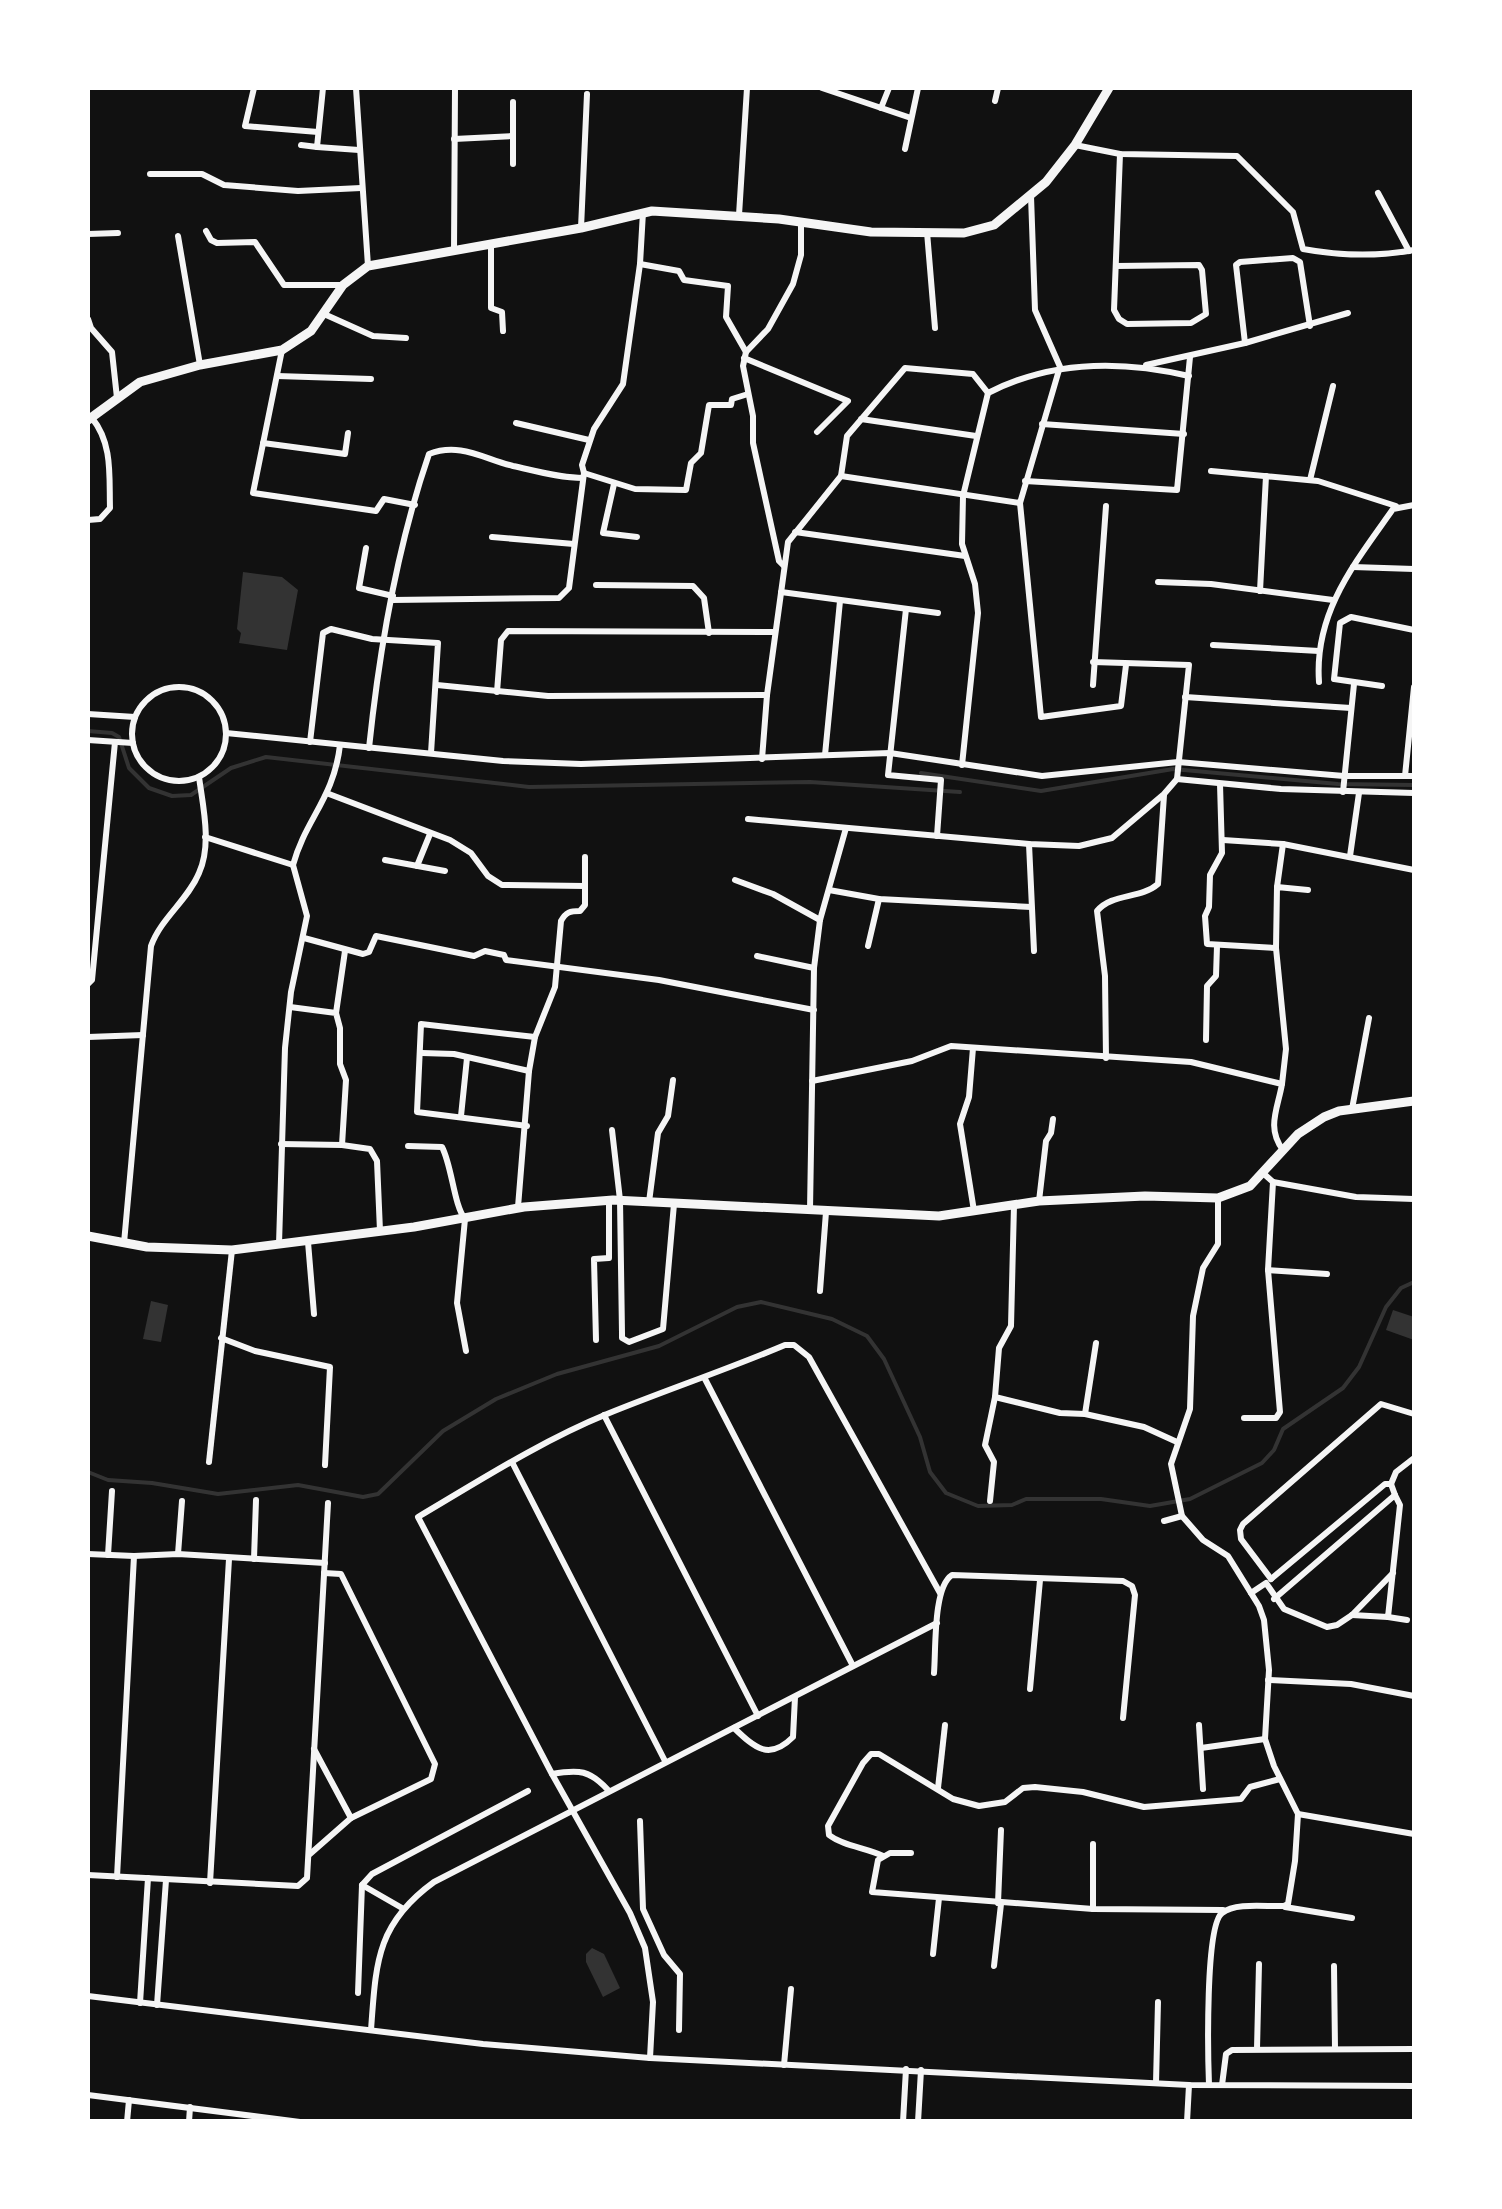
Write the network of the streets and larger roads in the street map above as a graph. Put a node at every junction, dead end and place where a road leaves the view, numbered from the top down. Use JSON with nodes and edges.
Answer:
{"nodes":[{"id":1,"x":254,"y":88,"type":"edge"},
{"id":2,"x":324,"y":88,"type":"edge"},
{"id":3,"x":356,"y":88,"type":"edge"},
{"id":4,"x":454,"y":88,"type":"edge"},
{"id":5,"x":747,"y":88,"type":"edge"},
{"id":6,"x":822,"y":88,"type":"edge"},
{"id":7,"x":889,"y":88,"type":"edge"},
{"id":8,"x":918,"y":88,"type":"edge"},
{"id":9,"x":998,"y":88,"type":"edge"},
{"id":10,"x":1109,"y":88,"type":"edge"},
{"id":11,"x":587,"y":94,"type":"dead end"},
{"id":12,"x":995,"y":101,"type":"dead end"},
{"id":13,"x":513,"y":102,"type":"dead end"},
{"id":14,"x":881,"y":108,"type":"junction"},
{"id":15,"x":911,"y":118,"type":"junction"},
{"id":16,"x":318,"y":132,"type":"junction"},
{"id":17,"x":513,"y":136,"type":"junction"},
{"id":18,"x":454,"y":139,"type":"junction"},
{"id":19,"x":301,"y":145,"type":"dead end"},
{"id":20,"x":1075,"y":145,"type":"junction"},
{"id":21,"x":317,"y":147,"type":"junction"},
{"id":22,"x":905,"y":149,"type":"dead end"},
{"id":23,"x":359,"y":150,"type":"junction"},
{"id":24,"x":1120,"y":154,"type":"junction"},
{"id":25,"x":514,"y":164,"type":"dead end"},
{"id":26,"x":150,"y":174,"type":"dead end"},
{"id":27,"x":361,"y":188,"type":"junction"},
{"id":28,"x":1378,"y":193,"type":"dead end"},
{"id":29,"x":1031,"y":196,"type":"junction"},
{"id":30,"x":643,"y":212,"type":"junction"},
{"id":31,"x":739,"y":216,"type":"junction"},
{"id":32,"x":800,"y":221,"type":"junction"},
{"id":33,"x":581,"y":228,"type":"junction"},
{"id":34,"x":206,"y":231,"type":"dead end"},
{"id":35,"x":927,"y":232,"type":"junction"},
{"id":36,"x":118,"y":233,"type":"dead end"},
{"id":37,"x":88,"y":234,"type":"edge"},
{"id":38,"x":178,"y":236,"type":"dead end"},
{"id":39,"x":491,"y":245,"type":"junction"},
{"id":40,"x":1412,"y":250,"type":"edge"},
{"id":41,"x":454,"y":252,"type":"junction"},
{"id":42,"x":640,"y":264,"type":"junction"},
{"id":43,"x":368,"y":266,"type":"junction"},
{"id":44,"x":1116,"y":266,"type":"junction"},
{"id":45,"x":343,"y":285,"type":"junction"},
{"id":46,"x":324,"y":314,"type":"junction"},
{"id":47,"x":1348,"y":314,"type":"dead end"},
{"id":48,"x":88,"y":319,"type":"edge"},
{"id":49,"x":1310,"y":326,"type":"junction"},
{"id":50,"x":934,"y":328,"type":"dead end"},
{"id":51,"x":503,"y":332,"type":"dead end"},
{"id":52,"x":406,"y":338,"type":"dead end"},
{"id":53,"x":1244,"y":343,"type":"junction"},
{"id":54,"x":282,"y":350,"type":"junction"},
{"id":55,"x":745,"y":355,"type":"junction"},
{"id":56,"x":1190,"y":357,"type":"junction"},
{"id":57,"x":200,"y":365,"type":"junction"},
{"id":58,"x":1146,"y":366,"type":"junction"},
{"id":59,"x":1060,"y":369,"type":"junction"},
{"id":60,"x":277,"y":376,"type":"junction"},
{"id":61,"x":1189,"y":376,"type":"junction"},
{"id":62,"x":371,"y":378,"type":"dead end"},
{"id":63,"x":1333,"y":386,"type":"dead end"},
{"id":64,"x":988,"y":392,"type":"junction"},
{"id":65,"x":748,"y":394,"type":"junction"},
{"id":66,"x":117,"y":398,"type":"junction"},
{"id":67,"x":90,"y":419,"type":"edge"},
{"id":68,"x":860,"y":419,"type":"junction"},
{"id":69,"x":516,"y":423,"type":"dead end"},
{"id":70,"x":1042,"y":424,"type":"junction"},
{"id":71,"x":817,"y":432,"type":"dead end"},
{"id":72,"x":348,"y":433,"type":"dead end"},
{"id":73,"x":1184,"y":434,"type":"junction"},
{"id":74,"x":976,"y":436,"type":"junction"},
{"id":75,"x":589,"y":440,"type":"junction"},
{"id":76,"x":263,"y":443,"type":"junction"},
{"id":77,"x":1212,"y":471,"type":"dead end"},
{"id":78,"x":584,"y":476,"type":"junction"},
{"id":79,"x":840,"y":476,"type":"junction"},
{"id":80,"x":1266,"y":476,"type":"junction"},
{"id":81,"x":1310,"y":480,"type":"junction"},
{"id":82,"x":1025,"y":481,"type":"junction"},
{"id":83,"x":615,"y":483,"type":"junction"},
{"id":84,"x":963,"y":496,"type":"junction"},
{"id":85,"x":1020,"y":503,"type":"junction"},
{"id":86,"x":415,"y":505,"type":"junction"},
{"id":87,"x":1414,"y":505,"type":"edge"},
{"id":88,"x":1106,"y":506,"type":"dead end"},
{"id":89,"x":1397,"y":507,"type":"junction"},
{"id":90,"x":88,"y":520,"type":"edge"},
{"id":91,"x":794,"y":532,"type":"junction"},
{"id":92,"x":492,"y":537,"type":"dead end"},
{"id":93,"x":638,"y":537,"type":"dead end"},
{"id":94,"x":574,"y":544,"type":"junction"},
{"id":95,"x":366,"y":548,"type":"dead end"},
{"id":96,"x":965,"y":556,"type":"junction"},
{"id":97,"x":784,"y":566,"type":"junction"},
{"id":98,"x":1351,"y":567,"type":"junction"},
{"id":99,"x":1414,"y":570,"type":"edge"},
{"id":100,"x":1158,"y":582,"type":"dead end"},
{"id":101,"x":596,"y":585,"type":"dead end"},
{"id":102,"x":1260,"y":590,"type":"junction"},
{"id":103,"x":780,"y":592,"type":"junction"},
{"id":104,"x":393,"y":598,"type":"junction"},
{"id":105,"x":840,"y":600,"type":"junction"},
{"id":106,"x":1332,"y":600,"type":"junction"},
{"id":107,"x":906,"y":609,"type":"junction"},
{"id":108,"x":938,"y":613,"type":"dead end"},
{"id":109,"x":1414,"y":630,"type":"edge"},
{"id":110,"x":774,"y":632,"type":"junction"},
{"id":111,"x":709,"y":633,"type":"junction"},
{"id":112,"x":384,"y":640,"type":"junction"},
{"id":113,"x":1213,"y":645,"type":"dead end"},
{"id":114,"x":1319,"y":651,"type":"junction"},
{"id":115,"x":1094,"y":662,"type":"junction"},
{"id":116,"x":1126,"y":665,"type":"junction"},
{"id":117,"x":1333,"y":674,"type":"junction"},
{"id":118,"x":1354,"y":684,"type":"junction"},
{"id":119,"x":437,"y":685,"type":"junction"},
{"id":120,"x":1093,"y":685,"type":"dead end"},
{"id":121,"x":1382,"y":686,"type":"dead end"},
{"id":122,"x":1414,"y":687,"type":"edge"},
{"id":123,"x":497,"y":692,"type":"junction"},
{"id":124,"x":767,"y":695,"type":"junction"},
{"id":125,"x":1185,"y":697,"type":"junction"},
{"id":126,"x":1351,"y":708,"type":"junction"},
{"id":127,"x":88,"y":714,"type":"edge"},
{"id":128,"x":135,"y":717,"type":"junction"},
{"id":129,"x":226,"y":732,"type":"junction"},
{"id":130,"x":88,"y":740,"type":"edge"},
{"id":131,"x":116,"y":742,"type":"junction"},
{"id":132,"x":310,"y":742,"type":"junction"},
{"id":133,"x":133,"y":743,"type":"junction"},
{"id":134,"x":340,"y":745,"type":"junction"},
{"id":135,"x":369,"y":748,"type":"junction"},
{"id":136,"x":431,"y":753,"type":"junction"},
{"id":137,"x":890,"y":753,"type":"junction"},
{"id":138,"x":826,"y":755,"type":"junction"},
{"id":139,"x":762,"y":759,"type":"junction"},
{"id":140,"x":1178,"y":764,"type":"junction"},
{"id":141,"x":962,"y":765,"type":"junction"},
{"id":142,"x":1404,"y":776,"type":"junction"},
{"id":143,"x":1414,"y":776,"type":"edge"},
{"id":144,"x":1177,"y":777,"type":"junction"},
{"id":145,"x":1344,"y":777,"type":"junction"},
{"id":146,"x":199,"y":780,"type":"junction"},
{"id":147,"x":1220,"y":784,"type":"junction"},
{"id":148,"x":1343,"y":791,"type":"junction"},
{"id":149,"x":1359,"y":793,"type":"junction"},
{"id":150,"x":1414,"y":793,"type":"edge"},
{"id":151,"x":329,"y":794,"type":"junction"},
{"id":152,"x":1164,"y":794,"type":"junction"},
{"id":153,"x":748,"y":819,"type":"dead end"},
{"id":154,"x":846,"y":828,"type":"junction"},
{"id":155,"x":430,"y":834,"type":"junction"},
{"id":156,"x":937,"y":836,"type":"junction"},
{"id":157,"x":205,"y":837,"type":"junction"},
{"id":158,"x":1223,"y":840,"type":"junction"},
{"id":159,"x":1029,"y":844,"type":"junction"},
{"id":160,"x":1283,"y":844,"type":"junction"},
{"id":161,"x":1350,"y":856,"type":"junction"},
{"id":162,"x":586,"y":857,"type":"dead end"},
{"id":163,"x":386,"y":860,"type":"dead end"},
{"id":164,"x":293,"y":865,"type":"junction"},
{"id":165,"x":418,"y":866,"type":"junction"},
{"id":166,"x":1414,"y":870,"type":"edge"},
{"id":167,"x":445,"y":871,"type":"dead end"},
{"id":168,"x":735,"y":880,"type":"dead end"},
{"id":169,"x":585,"y":886,"type":"junction"},
{"id":170,"x":1277,"y":887,"type":"junction"},
{"id":171,"x":829,"y":890,"type":"junction"},
{"id":172,"x":1308,"y":890,"type":"dead end"},
{"id":173,"x":879,"y":899,"type":"junction"},
{"id":174,"x":1031,"y":907,"type":"junction"},
{"id":175,"x":820,"y":920,"type":"junction"},
{"id":176,"x":304,"y":938,"type":"junction"},
{"id":177,"x":868,"y":946,"type":"dead end"},
{"id":178,"x":1217,"y":946,"type":"junction"},
{"id":179,"x":1276,"y":948,"type":"junction"},
{"id":180,"x":1034,"y":950,"type":"dead end"},
{"id":181,"x":345,"y":951,"type":"junction"},
{"id":182,"x":756,"y":956,"type":"dead end"},
{"id":183,"x":556,"y":966,"type":"junction"},
{"id":184,"x":814,"y":968,"type":"junction"},
{"id":185,"x":88,"y":984,"type":"edge"},
{"id":186,"x":290,"y":1007,"type":"junction"},
{"id":187,"x":814,"y":1010,"type":"junction"},
{"id":188,"x":336,"y":1012,"type":"junction"},
{"id":189,"x":1369,"y":1018,"type":"dead end"},
{"id":190,"x":142,"y":1035,"type":"junction"},
{"id":191,"x":535,"y":1037,"type":"junction"},
{"id":192,"x":88,"y":1038,"type":"edge"},
{"id":193,"x":1206,"y":1040,"type":"dead end"},
{"id":194,"x":973,"y":1048,"type":"junction"},
{"id":195,"x":422,"y":1053,"type":"junction"},
{"id":196,"x":468,"y":1058,"type":"junction"},
{"id":197,"x":1106,"y":1058,"type":"junction"},
{"id":198,"x":529,"y":1071,"type":"junction"},
{"id":199,"x":674,"y":1080,"type":"dead end"},
{"id":200,"x":812,"y":1081,"type":"junction"},
{"id":201,"x":1282,"y":1084,"type":"junction"},
{"id":202,"x":1414,"y":1101,"type":"edge"},
{"id":203,"x":1352,"y":1109,"type":"junction"},
{"id":204,"x":461,"y":1116,"type":"junction"},
{"id":205,"x":1053,"y":1119,"type":"dead end"},
{"id":206,"x":527,"y":1126,"type":"junction"},
{"id":207,"x":612,"y":1130,"type":"dead end"},
{"id":208,"x":281,"y":1144,"type":"junction"},
{"id":209,"x":342,"y":1145,"type":"junction"},
{"id":210,"x":408,"y":1146,"type":"dead end"},
{"id":211,"x":1284,"y":1151,"type":"junction"},
{"id":212,"x":1268,"y":1178,"type":"junction"},
{"id":213,"x":1218,"y":1198,"type":"junction"},
{"id":214,"x":1414,"y":1199,"type":"edge"},
{"id":215,"x":615,"y":1200,"type":"junction"},
{"id":216,"x":1039,"y":1201,"type":"junction"},
{"id":217,"x":649,"y":1202,"type":"junction"},
{"id":218,"x":674,"y":1204,"type":"junction"},
{"id":219,"x":1014,"y":1204,"type":"junction"},
{"id":220,"x":518,"y":1208,"type":"junction"},
{"id":221,"x":810,"y":1211,"type":"junction"},
{"id":222,"x":826,"y":1212,"type":"junction"},
{"id":223,"x":974,"y":1213,"type":"junction"},
{"id":224,"x":464,"y":1219,"type":"junction"},
{"id":225,"x":380,"y":1231,"type":"junction"},
{"id":226,"x":88,"y":1236,"type":"edge"},
{"id":227,"x":308,"y":1242,"type":"junction"},
{"id":228,"x":124,"y":1245,"type":"junction"},
{"id":229,"x":279,"y":1246,"type":"junction"},
{"id":230,"x":232,"y":1250,"type":"junction"},
{"id":231,"x":1268,"y":1270,"type":"junction"},
{"id":232,"x":1327,"y":1274,"type":"dead end"},
{"id":233,"x":820,"y":1291,"type":"dead end"},
{"id":234,"x":314,"y":1314,"type":"dead end"},
{"id":235,"x":221,"y":1338,"type":"junction"},
{"id":236,"x":596,"y":1340,"type":"dead end"},
{"id":237,"x":1096,"y":1343,"type":"dead end"},
{"id":238,"x":466,"y":1351,"type":"dead end"},
{"id":239,"x":706,"y":1379,"type":"junction"},
{"id":240,"x":995,"y":1397,"type":"junction"},
{"id":241,"x":1084,"y":1414,"type":"junction"},
{"id":242,"x":1414,"y":1414,"type":"edge"},
{"id":243,"x":604,"y":1415,"type":"junction"},
{"id":244,"x":1244,"y":1418,"type":"dead end"},
{"id":245,"x":1177,"y":1442,"type":"junction"},
{"id":246,"x":1414,"y":1458,"type":"edge"},
{"id":247,"x":209,"y":1462,"type":"dead end"},
{"id":248,"x":512,"y":1462,"type":"junction"},
{"id":249,"x":324,"y":1465,"type":"dead end"},
{"id":250,"x":1390,"y":1484,"type":"junction"},
{"id":251,"x":112,"y":1491,"type":"dead end"},
{"id":252,"x":1395,"y":1495,"type":"junction"},
{"id":253,"x":256,"y":1500,"type":"dead end"},
{"id":254,"x":990,"y":1501,"type":"dead end"},
{"id":255,"x":182,"y":1502,"type":"dead end"},
{"id":256,"x":328,"y":1504,"type":"dead end"},
{"id":257,"x":1182,"y":1516,"type":"junction"},
{"id":258,"x":1164,"y":1521,"type":"dead end"},
{"id":259,"x":88,"y":1554,"type":"edge"},
{"id":260,"x":178,"y":1554,"type":"junction"},
{"id":261,"x":108,"y":1555,"type":"junction"},
{"id":262,"x":134,"y":1556,"type":"junction"},
{"id":263,"x":229,"y":1559,"type":"junction"},
{"id":264,"x":254,"y":1559,"type":"junction"},
{"id":265,"x":325,"y":1563,"type":"junction"},
{"id":266,"x":324,"y":1572,"type":"junction"},
{"id":267,"x":1394,"y":1572,"type":"junction"},
{"id":268,"x":1040,"y":1580,"type":"junction"},
{"id":269,"x":1269,"y":1581,"type":"junction"},
{"id":270,"x":1251,"y":1592,"type":"junction"},
{"id":271,"x":940,"y":1593,"type":"junction"},
{"id":272,"x":1274,"y":1599,"type":"junction"},
{"id":273,"x":1352,"y":1615,"type":"junction"},
{"id":274,"x":1388,"y":1617,"type":"junction"},
{"id":275,"x":1407,"y":1620,"type":"dead end"},
{"id":276,"x":937,"y":1623,"type":"junction"},
{"id":277,"x":852,"y":1664,"type":"junction"},
{"id":278,"x":934,"y":1673,"type":"dead end"},
{"id":279,"x":1268,"y":1680,"type":"junction"},
{"id":280,"x":1030,"y":1689,"type":"dead end"},
{"id":281,"x":1414,"y":1696,"type":"edge"},
{"id":282,"x":795,"y":1697,"type":"junction"},
{"id":283,"x":758,"y":1716,"type":"junction"},
{"id":284,"x":1123,"y":1718,"type":"dead end"},
{"id":285,"x":945,"y":1724,"type":"dead end"},
{"id":286,"x":1199,"y":1725,"type":"dead end"},
{"id":287,"x":734,"y":1728,"type":"junction"},
{"id":288,"x":1265,"y":1738,"type":"junction"},
{"id":289,"x":314,"y":1747,"type":"junction"},
{"id":290,"x":1200,"y":1748,"type":"junction"},
{"id":291,"x":665,"y":1761,"type":"junction"},
{"id":292,"x":552,"y":1774,"type":"junction"},
{"id":293,"x":1280,"y":1779,"type":"junction"},
{"id":294,"x":938,"y":1788,"type":"junction"},
{"id":295,"x":1203,"y":1789,"type":"dead end"},
{"id":296,"x":528,"y":1791,"type":"dead end"},
{"id":297,"x":609,"y":1791,"type":"junction"},
{"id":298,"x":574,"y":1809,"type":"junction"},
{"id":299,"x":1298,"y":1814,"type":"junction"},
{"id":300,"x":351,"y":1818,"type":"junction"},
{"id":301,"x":640,"y":1821,"type":"dead end"},
{"id":302,"x":1001,"y":1830,"type":"dead end"},
{"id":303,"x":1414,"y":1834,"type":"edge"},
{"id":304,"x":1093,"y":1844,"type":"dead end"},
{"id":305,"x":910,"y":1853,"type":"dead end"},
{"id":306,"x":309,"y":1854,"type":"junction"},
{"id":307,"x":884,"y":1856,"type":"junction"},
{"id":308,"x":88,"y":1875,"type":"edge"},
{"id":309,"x":118,"y":1877,"type":"junction"},
{"id":310,"x":148,"y":1878,"type":"junction"},
{"id":311,"x":166,"y":1880,"type":"junction"},
{"id":312,"x":210,"y":1883,"type":"junction"},
{"id":313,"x":362,"y":1884,"type":"junction"},
{"id":314,"x":939,"y":1898,"type":"junction"},
{"id":315,"x":999,"y":1903,"type":"junction"},
{"id":316,"x":1284,"y":1906,"type":"junction"},
{"id":317,"x":402,"y":1908,"type":"junction"},
{"id":318,"x":643,"y":1909,"type":"junction"},
{"id":319,"x":1093,"y":1909,"type":"junction"},
{"id":320,"x":1224,"y":1910,"type":"junction"},
{"id":321,"x":630,"y":1913,"type":"junction"},
{"id":322,"x":1352,"y":1918,"type":"dead end"},
{"id":323,"x":933,"y":1954,"type":"dead end"},
{"id":324,"x":1259,"y":1964,"type":"dead end"},
{"id":325,"x":994,"y":1966,"type":"dead end"},
{"id":326,"x":1334,"y":1966,"type":"dead end"},
{"id":327,"x":790,"y":1989,"type":"dead end"},
{"id":328,"x":358,"y":1993,"type":"dead end"},
{"id":329,"x":88,"y":1996,"type":"edge"},
{"id":330,"x":1158,"y":2002,"type":"dead end"},
{"id":331,"x":140,"y":2003,"type":"junction"},
{"id":332,"x":158,"y":2005,"type":"junction"},
{"id":333,"x":370,"y":2030,"type":"junction"},
{"id":334,"x":679,"y":2030,"type":"dead end"},
{"id":335,"x":1257,"y":2049,"type":"junction"},
{"id":336,"x":1335,"y":2049,"type":"junction"},
{"id":337,"x":1414,"y":2049,"type":"edge"},
{"id":338,"x":650,"y":2058,"type":"junction"},
{"id":339,"x":784,"y":2065,"type":"junction"},
{"id":340,"x":906,"y":2069,"type":"junction"},
{"id":341,"x":921,"y":2070,"type":"junction"},
{"id":342,"x":1156,"y":2083,"type":"junction"},
{"id":343,"x":1190,"y":2085,"type":"junction"},
{"id":344,"x":1208,"y":2085,"type":"junction"},
{"id":345,"x":1222,"y":2085,"type":"junction"},
{"id":346,"x":1414,"y":2086,"type":"edge"},
{"id":347,"x":88,"y":2096,"type":"edge"},
{"id":348,"x":129,"y":2100,"type":"junction"},
{"id":349,"x":190,"y":2107,"type":"junction"},
{"id":350,"x":254,"y":2119,"type":"edge"},
{"id":351,"x":127,"y":2122,"type":"edge"},
{"id":352,"x":189,"y":2122,"type":"edge"},
{"id":353,"x":300,"y":2122,"type":"edge"},
{"id":354,"x":903,"y":2122,"type":"edge"},
{"id":355,"x":918,"y":2122,"type":"edge"},
{"id":356,"x":1187,"y":2122,"type":"edge"}],
"edges":[{"from":1,"to":16,"type":"street"},
{"from":2,"to":16,"type":"street"},
{"from":3,"to":23,"type":"street"},
{"from":4,"to":18,"type":"street"},
{"from":5,"to":31,"type":"street"},
{"from":6,"to":14,"type":"street"},
{"from":7,"to":14,"type":"street"},
{"from":8,"to":15,"type":"street"},
{"from":9,"to":12,"type":"street"},
{"from":10,"to":20,"type":"street"},
{"from":11,"to":33,"type":"street"},
{"from":13,"to":17,"type":"street"},
{"from":14,"to":15,"type":"street"},
{"from":15,"to":22,"type":"street"},
{"from":16,"to":21,"type":"street"},
{"from":17,"to":18,"type":"street"},
{"from":17,"to":25,"type":"street"},
{"from":18,"to":41,"type":"street"},
{"from":19,"to":21,"type":"street"},
{"from":20,"to":24,"type":"street"},
{"from":20,"to":29,"type":"street"},
{"from":21,"to":23,"type":"street"},
{"from":23,"to":27,"type":"street"},
{"from":24,"to":40,"type":"street"},
{"from":24,"to":44,"type":"street"},
{"from":26,"to":27,"type":"street"},
{"from":27,"to":43,"type":"street"},
{"from":28,"to":40,"type":"street"},
{"from":29,"to":35,"type":"street"},
{"from":29,"to":59,"type":"street"},
{"from":30,"to":31,"type":"street"},
{"from":30,"to":33,"type":"street"},
{"from":30,"to":42,"type":"street"},
{"from":31,"to":32,"type":"street"},
{"from":32,"to":35,"type":"street"},
{"from":32,"to":55,"type":"street"},
{"from":33,"to":39,"type":"street"},
{"from":34,"to":45,"type":"street"},
{"from":35,"to":50,"type":"street"},
{"from":36,"to":37,"type":"street"},
{"from":38,"to":57,"type":"street"},
{"from":39,"to":41,"type":"street"},
{"from":39,"to":51,"type":"street"},
{"from":41,"to":43,"type":"street"},
{"from":42,"to":55,"type":"street"},
{"from":42,"to":75,"type":"street"},
{"from":43,"to":45,"type":"street"},
{"from":44,"to":44,"type":"street"},
{"from":45,"to":46,"type":"street"},
{"from":46,"to":52,"type":"street"},
{"from":46,"to":54,"type":"street"},
{"from":47,"to":49,"type":"street"},
{"from":48,"to":66,"type":"street"},
{"from":49,"to":53,"type":"street"},
{"from":49,"to":53,"type":"street"},
{"from":53,"to":56,"type":"street"},
{"from":54,"to":57,"type":"street"},
{"from":54,"to":60,"type":"street"},
{"from":55,"to":65,"type":"street"},
{"from":55,"to":71,"type":"street"},
{"from":56,"to":58,"type":"street"},
{"from":56,"to":61,"type":"street"},
{"from":57,"to":66,"type":"street"},
{"from":58,"to":59,"type":"street"},
{"from":58,"to":61,"type":"street"},
{"from":59,"to":64,"type":"street"},
{"from":59,"to":70,"type":"street"},
{"from":60,"to":62,"type":"street"},
{"from":60,"to":76,"type":"street"},
{"from":61,"to":73,"type":"street"},
{"from":63,"to":81,"type":"street"},
{"from":64,"to":68,"type":"street"},
{"from":64,"to":74,"type":"street"},
{"from":65,"to":83,"type":"street"},
{"from":65,"to":97,"type":"street"},
{"from":66,"to":67,"type":"street"},
{"from":67,"to":90,"type":"street"},
{"from":68,"to":74,"type":"street"},
{"from":68,"to":79,"type":"street"},
{"from":69,"to":75,"type":"street"},
{"from":70,"to":73,"type":"street"},
{"from":70,"to":82,"type":"street"},
{"from":72,"to":76,"type":"street"},
{"from":73,"to":82,"type":"street"},
{"from":74,"to":84,"type":"street"},
{"from":75,"to":78,"type":"street"},
{"from":76,"to":86,"type":"street"},
{"from":77,"to":80,"type":"street"},
{"from":78,"to":83,"type":"street"},
{"from":78,"to":86,"type":"street"},
{"from":78,"to":94,"type":"street"},
{"from":79,"to":84,"type":"street"},
{"from":79,"to":91,"type":"street"},
{"from":80,"to":81,"type":"street"},
{"from":80,"to":102,"type":"street"},
{"from":81,"to":89,"type":"street"},
{"from":82,"to":85,"type":"street"},
{"from":83,"to":93,"type":"street"},
{"from":84,"to":85,"type":"street"},
{"from":84,"to":96,"type":"street"},
{"from":85,"to":116,"type":"street"},
{"from":86,"to":104,"type":"street"},
{"from":87,"to":89,"type":"street"},
{"from":88,"to":115,"type":"street"},
{"from":89,"to":98,"type":"street"},
{"from":91,"to":96,"type":"street"},
{"from":91,"to":97,"type":"street"},
{"from":92,"to":94,"type":"street"},
{"from":94,"to":104,"type":"street"},
{"from":95,"to":104,"type":"street"},
{"from":96,"to":141,"type":"street"},
{"from":97,"to":103,"type":"street"},
{"from":98,"to":99,"type":"street"},
{"from":98,"to":106,"type":"street"},
{"from":100,"to":102,"type":"street"},
{"from":101,"to":111,"type":"street"},
{"from":102,"to":106,"type":"street"},
{"from":103,"to":105,"type":"street"},
{"from":103,"to":110,"type":"street"},
{"from":104,"to":112,"type":"street"},
{"from":105,"to":107,"type":"street"},
{"from":105,"to":138,"type":"street"},
{"from":106,"to":114,"type":"street"},
{"from":107,"to":108,"type":"street"},
{"from":107,"to":137,"type":"street"},
{"from":109,"to":117,"type":"street"},
{"from":110,"to":111,"type":"street"},
{"from":110,"to":124,"type":"street"},
{"from":111,"to":123,"type":"street"},
{"from":112,"to":119,"type":"street"},
{"from":112,"to":132,"type":"street"},
{"from":112,"to":135,"type":"street"},
{"from":113,"to":114,"type":"street"},
{"from":114,"to":117,"type":"street"},
{"from":115,"to":116,"type":"street"},
{"from":115,"to":120,"type":"street"},
{"from":116,"to":125,"type":"street"},
{"from":117,"to":118,"type":"street"},
{"from":118,"to":121,"type":"street"},
{"from":118,"to":126,"type":"street"},
{"from":119,"to":123,"type":"street"},
{"from":119,"to":136,"type":"street"},
{"from":122,"to":142,"type":"street"},
{"from":123,"to":124,"type":"street"},
{"from":124,"to":139,"type":"street"},
{"from":125,"to":126,"type":"street"},
{"from":125,"to":140,"type":"street"},
{"from":126,"to":145,"type":"street"},
{"from":127,"to":128,"type":"street"},
{"from":128,"to":129,"type":"street"},
{"from":128,"to":133,"type":"street"},
{"from":129,"to":132,"type":"street"},
{"from":129,"to":146,"type":"street"},
{"from":130,"to":131,"type":"street"},
{"from":131,"to":133,"type":"street"},
{"from":131,"to":185,"type":"street"},
{"from":132,"to":134,"type":"street"},
{"from":133,"to":146,"type":"street"},
{"from":134,"to":135,"type":"street"},
{"from":134,"to":151,"type":"street"},
{"from":135,"to":136,"type":"street"},
{"from":136,"to":139,"type":"street"},
{"from":137,"to":138,"type":"street"},
{"from":137,"to":141,"type":"street"},
{"from":137,"to":156,"type":"street"},
{"from":138,"to":139,"type":"street"},
{"from":140,"to":141,"type":"street"},
{"from":140,"to":144,"type":"street"},
{"from":140,"to":145,"type":"street"},
{"from":142,"to":143,"type":"street"},
{"from":142,"to":145,"type":"street"},
{"from":144,"to":147,"type":"street"},
{"from":144,"to":152,"type":"street"},
{"from":145,"to":148,"type":"street"},
{"from":146,"to":157,"type":"street"},
{"from":147,"to":148,"type":"street"},
{"from":147,"to":158,"type":"street"},
{"from":148,"to":149,"type":"street"},
{"from":149,"to":150,"type":"street"},
{"from":149,"to":161,"type":"street"},
{"from":151,"to":155,"type":"street"},
{"from":151,"to":164,"type":"street"},
{"from":152,"to":159,"type":"street"},
{"from":152,"to":197,"type":"street"},
{"from":153,"to":154,"type":"street"},
{"from":154,"to":156,"type":"street"},
{"from":154,"to":171,"type":"street"},
{"from":155,"to":165,"type":"street"},
{"from":155,"to":169,"type":"street"},
{"from":156,"to":159,"type":"street"},
{"from":157,"to":164,"type":"street"},
{"from":157,"to":190,"type":"street"},
{"from":158,"to":160,"type":"street"},
{"from":158,"to":178,"type":"street"},
{"from":159,"to":174,"type":"street"},
{"from":160,"to":161,"type":"street"},
{"from":160,"to":170,"type":"street"},
{"from":161,"to":166,"type":"street"},
{"from":162,"to":169,"type":"street"},
{"from":163,"to":165,"type":"street"},
{"from":164,"to":176,"type":"street"},
{"from":165,"to":167,"type":"street"},
{"from":168,"to":175,"type":"street"},
{"from":169,"to":183,"type":"street"},
{"from":170,"to":172,"type":"street"},
{"from":170,"to":179,"type":"street"},
{"from":171,"to":173,"type":"street"},
{"from":171,"to":175,"type":"street"},
{"from":173,"to":174,"type":"street"},
{"from":173,"to":177,"type":"street"},
{"from":174,"to":180,"type":"street"},
{"from":175,"to":184,"type":"street"},
{"from":176,"to":181,"type":"street"},
{"from":176,"to":186,"type":"street"},
{"from":178,"to":179,"type":"street"},
{"from":178,"to":193,"type":"street"},
{"from":179,"to":201,"type":"street"},
{"from":181,"to":183,"type":"street"},
{"from":181,"to":188,"type":"street"},
{"from":182,"to":184,"type":"street"},
{"from":183,"to":187,"type":"street"},
{"from":183,"to":191,"type":"street"},
{"from":184,"to":187,"type":"street"},
{"from":186,"to":188,"type":"street"},
{"from":186,"to":208,"type":"street"},
{"from":187,"to":200,"type":"street"},
{"from":188,"to":209,"type":"street"},
{"from":189,"to":203,"type":"street"},
{"from":190,"to":192,"type":"street"},
{"from":190,"to":228,"type":"street"},
{"from":191,"to":195,"type":"street"},
{"from":191,"to":198,"type":"street"},
{"from":194,"to":197,"type":"street"},
{"from":194,"to":200,"type":"street"},
{"from":194,"to":223,"type":"street"},
{"from":195,"to":196,"type":"street"},
{"from":195,"to":204,"type":"street"},
{"from":196,"to":198,"type":"street"},
{"from":196,"to":204,"type":"street"},
{"from":197,"to":201,"type":"street"},
{"from":198,"to":206,"type":"street"},
{"from":199,"to":217,"type":"street"},
{"from":200,"to":221,"type":"street"},
{"from":201,"to":211,"type":"street"},
{"from":202,"to":203,"type":"street"},
{"from":203,"to":211,"type":"street"},
{"from":204,"to":206,"type":"street"},
{"from":205,"to":216,"type":"street"},
{"from":206,"to":220,"type":"street"},
{"from":207,"to":215,"type":"street"},
{"from":208,"to":209,"type":"street"},
{"from":208,"to":229,"type":"street"},
{"from":209,"to":225,"type":"street"},
{"from":210,"to":224,"type":"street"},
{"from":211,"to":212,"type":"street"},
{"from":212,"to":213,"type":"street"},
{"from":212,"to":214,"type":"street"},
{"from":212,"to":231,"type":"street"},
{"from":213,"to":216,"type":"street"},
{"from":213,"to":245,"type":"street"},
{"from":215,"to":217,"type":"street"},
{"from":215,"to":218,"type":"street"},
{"from":215,"to":220,"type":"street"},
{"from":215,"to":236,"type":"street"},
{"from":216,"to":219,"type":"street"},
{"from":217,"to":218,"type":"street"},
{"from":218,"to":221,"type":"street"},
{"from":219,"to":223,"type":"street"},
{"from":219,"to":240,"type":"street"},
{"from":220,"to":224,"type":"street"},
{"from":221,"to":222,"type":"street"},
{"from":222,"to":223,"type":"street"},
{"from":222,"to":233,"type":"street"},
{"from":224,"to":225,"type":"street"},
{"from":224,"to":238,"type":"street"},
{"from":225,"to":227,"type":"street"},
{"from":226,"to":228,"type":"street"},
{"from":227,"to":229,"type":"street"},
{"from":227,"to":234,"type":"street"},
{"from":228,"to":230,"type":"street"},
{"from":229,"to":230,"type":"street"},
{"from":230,"to":235,"type":"street"},
{"from":231,"to":232,"type":"street"},
{"from":231,"to":244,"type":"street"},
{"from":235,"to":247,"type":"street"},
{"from":235,"to":249,"type":"street"},
{"from":237,"to":241,"type":"street"},
{"from":239,"to":243,"type":"street"},
{"from":239,"to":271,"type":"street"},
{"from":239,"to":277,"type":"street"},
{"from":240,"to":241,"type":"street"},
{"from":240,"to":254,"type":"street"},
{"from":241,"to":245,"type":"street"},
{"from":242,"to":269,"type":"street"},
{"from":243,"to":248,"type":"street"},
{"from":243,"to":283,"type":"street"},
{"from":245,"to":257,"type":"street"},
{"from":246,"to":250,"type":"street"},
{"from":248,"to":291,"type":"street"},
{"from":248,"to":292,"type":"street"},
{"from":250,"to":252,"type":"street"},
{"from":250,"to":269,"type":"street"},
{"from":251,"to":261,"type":"street"},
{"from":252,"to":267,"type":"street"},
{"from":252,"to":272,"type":"street"},
{"from":253,"to":264,"type":"street"},
{"from":255,"to":260,"type":"street"},
{"from":256,"to":265,"type":"street"},
{"from":257,"to":258,"type":"street"},
{"from":257,"to":270,"type":"street"},
{"from":259,"to":261,"type":"street"},
{"from":260,"to":262,"type":"street"},
{"from":260,"to":263,"type":"street"},
{"from":261,"to":262,"type":"street"},
{"from":262,"to":309,"type":"street"},
{"from":263,"to":264,"type":"street"},
{"from":263,"to":312,"type":"street"},
{"from":264,"to":265,"type":"street"},
{"from":265,"to":266,"type":"street"},
{"from":266,"to":289,"type":"street"},
{"from":266,"to":300,"type":"street"},
{"from":267,"to":273,"type":"street"},
{"from":267,"to":274,"type":"street"},
{"from":268,"to":271,"type":"street"},
{"from":268,"to":280,"type":"street"},
{"from":268,"to":284,"type":"street"},
{"from":269,"to":270,"type":"street"},
{"from":269,"to":272,"type":"street"},
{"from":270,"to":279,"type":"street"},
{"from":271,"to":276,"type":"street"},
{"from":272,"to":273,"type":"street"},
{"from":273,"to":274,"type":"street"},
{"from":274,"to":275,"type":"street"},
{"from":276,"to":277,"type":"street"},
{"from":276,"to":278,"type":"street"},
{"from":277,"to":282,"type":"street"},
{"from":279,"to":281,"type":"street"},
{"from":279,"to":288,"type":"street"},
{"from":282,"to":283,"type":"street"},
{"from":282,"to":287,"type":"street"},
{"from":283,"to":287,"type":"street"},
{"from":285,"to":294,"type":"street"},
{"from":286,"to":290,"type":"street"},
{"from":287,"to":291,"type":"street"},
{"from":288,"to":290,"type":"street"},
{"from":288,"to":293,"type":"street"},
{"from":289,"to":300,"type":"street"},
{"from":289,"to":306,"type":"street"},
{"from":290,"to":295,"type":"street"},
{"from":291,"to":297,"type":"street"},
{"from":292,"to":297,"type":"street"},
{"from":292,"to":298,"type":"street"},
{"from":293,"to":294,"type":"street"},
{"from":293,"to":299,"type":"street"},
{"from":294,"to":307,"type":"street"},
{"from":296,"to":313,"type":"street"},
{"from":297,"to":298,"type":"street"},
{"from":298,"to":317,"type":"street"},
{"from":298,"to":321,"type":"street"},
{"from":299,"to":303,"type":"street"},
{"from":299,"to":316,"type":"street"},
{"from":300,"to":306,"type":"street"},
{"from":301,"to":318,"type":"street"},
{"from":302,"to":315,"type":"street"},
{"from":304,"to":319,"type":"street"},
{"from":305,"to":307,"type":"street"},
{"from":306,"to":312,"type":"street"},
{"from":307,"to":314,"type":"street"},
{"from":308,"to":309,"type":"street"},
{"from":309,"to":310,"type":"street"},
{"from":310,"to":311,"type":"street"},
{"from":310,"to":331,"type":"street"},
{"from":311,"to":312,"type":"street"},
{"from":311,"to":332,"type":"street"},
{"from":313,"to":317,"type":"street"},
{"from":313,"to":328,"type":"street"},
{"from":314,"to":315,"type":"street"},
{"from":314,"to":323,"type":"street"},
{"from":315,"to":319,"type":"street"},
{"from":315,"to":325,"type":"street"},
{"from":316,"to":320,"type":"street"},
{"from":316,"to":322,"type":"street"},
{"from":317,"to":333,"type":"street"},
{"from":318,"to":321,"type":"street"},
{"from":318,"to":334,"type":"street"},
{"from":319,"to":320,"type":"street"},
{"from":320,"to":344,"type":"street"},
{"from":321,"to":338,"type":"street"},
{"from":324,"to":335,"type":"street"},
{"from":326,"to":336,"type":"street"},
{"from":327,"to":339,"type":"street"},
{"from":329,"to":331,"type":"street"},
{"from":330,"to":342,"type":"street"},
{"from":331,"to":332,"type":"street"},
{"from":332,"to":333,"type":"street"},
{"from":333,"to":338,"type":"street"},
{"from":335,"to":336,"type":"street"},
{"from":335,"to":345,"type":"street"},
{"from":336,"to":337,"type":"street"},
{"from":338,"to":339,"type":"street"},
{"from":339,"to":340,"type":"street"},
{"from":340,"to":341,"type":"street"},
{"from":340,"to":354,"type":"street"},
{"from":341,"to":342,"type":"street"},
{"from":341,"to":355,"type":"street"},
{"from":342,"to":343,"type":"street"},
{"from":343,"to":344,"type":"street"},
{"from":343,"to":356,"type":"street"},
{"from":344,"to":345,"type":"street"},
{"from":345,"to":346,"type":"street"},
{"from":347,"to":348,"type":"street"},
{"from":348,"to":349,"type":"street"},
{"from":348,"to":351,"type":"street"},
{"from":349,"to":350,"type":"street"},
{"from":349,"to":352,"type":"street"},
{"from":350,"to":353,"type":"street"}]}
